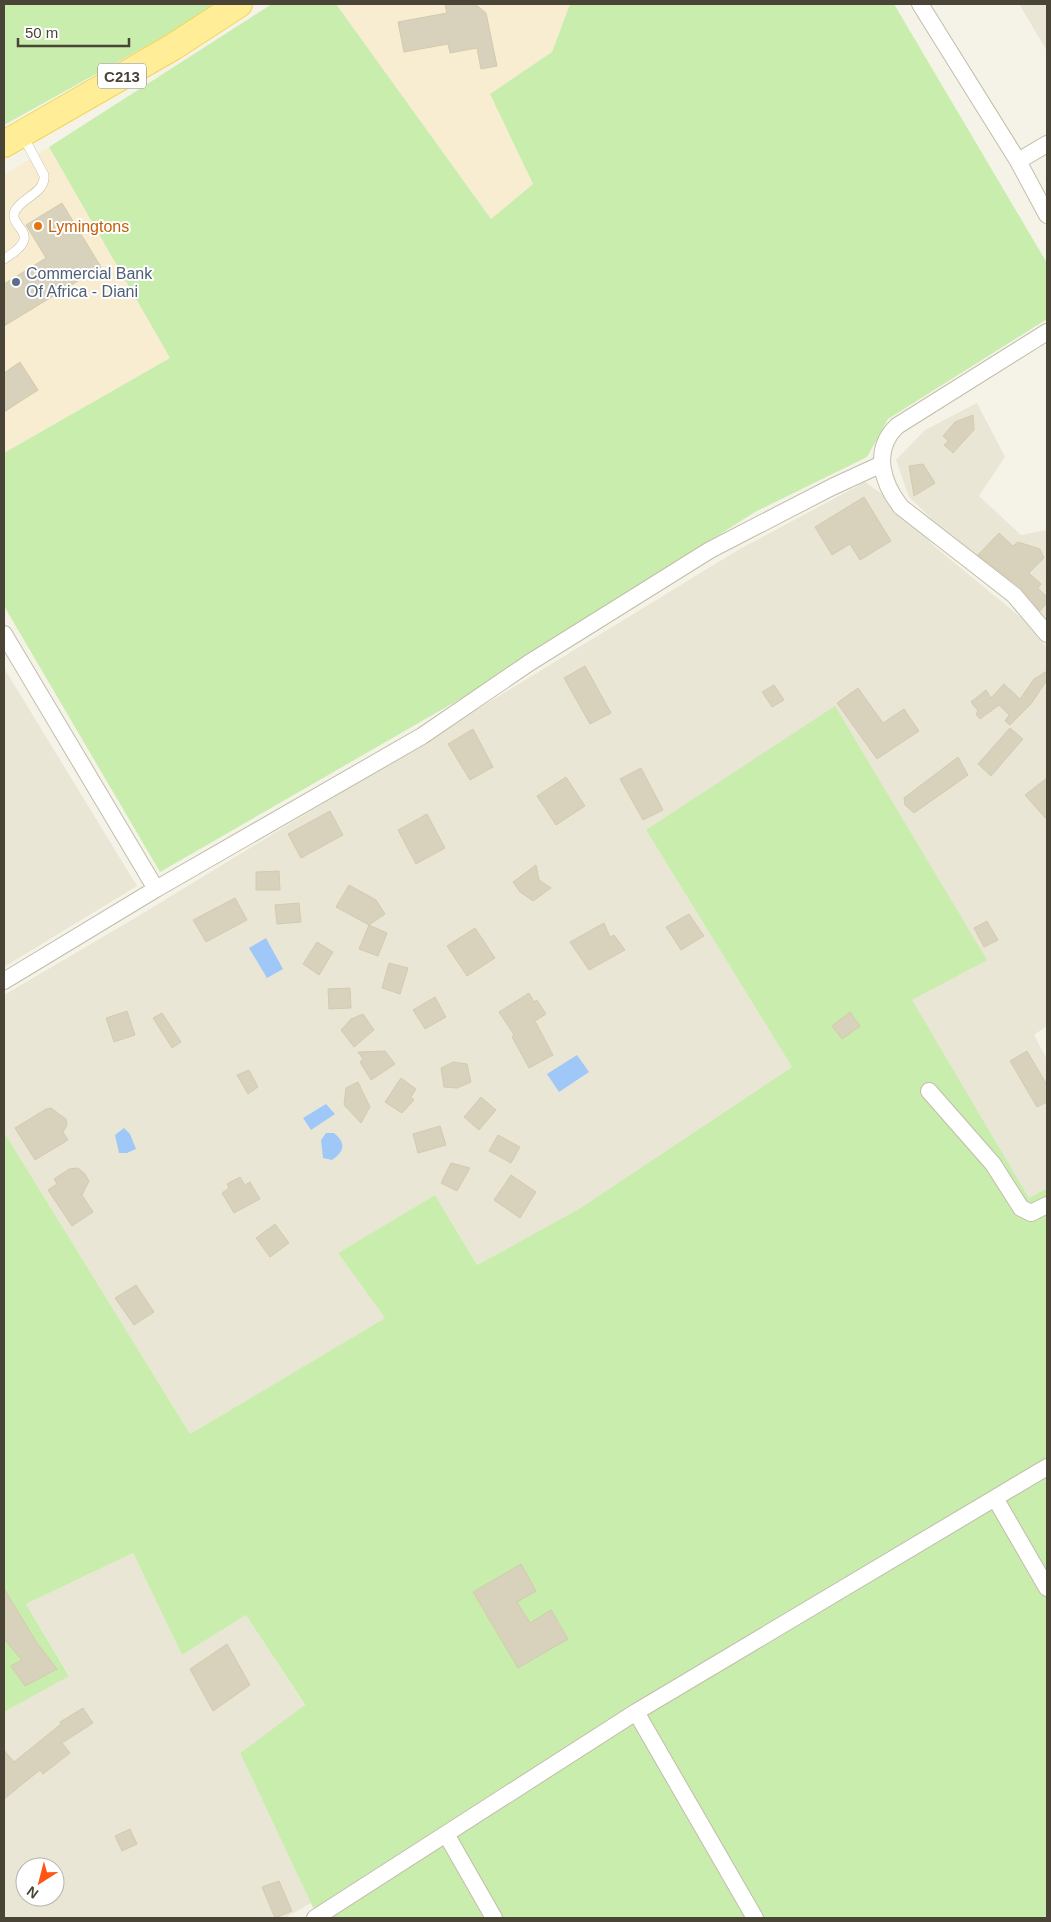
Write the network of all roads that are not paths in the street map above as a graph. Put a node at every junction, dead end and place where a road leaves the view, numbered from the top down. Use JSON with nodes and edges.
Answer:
{"nodes":[{"id":1,"x":239,"y":4,"type":"edge"},
{"id":2,"x":920,"y":4,"type":"edge"},
{"id":3,"x":13,"y":138,"type":"edge"},
{"id":4,"x":1047,"y":144,"type":"edge"},
{"id":5,"x":1018,"y":162,"type":"junction"},
{"id":6,"x":1047,"y":215,"type":"edge"},
{"id":7,"x":4,"y":259,"type":"edge"},
{"id":8,"x":1047,"y":332,"type":"edge"},
{"id":9,"x":882,"y":464,"type":"junction"},
{"id":10,"x":4,"y":634,"type":"edge"},
{"id":11,"x":1047,"y":634,"type":"edge"},
{"id":12,"x":156,"y":889,"type":"junction"},
{"id":13,"x":4,"y":981,"type":"edge"},
{"id":14,"x":930,"y":1091,"type":"dead end"},
{"id":15,"x":1047,"y":1205,"type":"edge"},
{"id":16,"x":1047,"y":1467,"type":"edge"},
{"id":17,"x":995,"y":1498,"type":"junction"},
{"id":18,"x":1047,"y":1588,"type":"edge"},
{"id":19,"x":636,"y":1712,"type":"junction"},
{"id":20,"x":446,"y":1834,"type":"junction"},
{"id":21,"x":315,"y":1918,"type":"edge"},
{"id":22,"x":494,"y":1918,"type":"edge"},
{"id":23,"x":755,"y":1918,"type":"edge"}],
"edges":[{"from":1,"to":3,"type":"main road","number":"C213"},
{"from":2,"to":5,"type":"street"},
{"from":3,"to":7,"type":"lane"},
{"from":4,"to":5,"type":"street"},
{"from":5,"to":6,"type":"street"},
{"from":8,"to":9,"type":"street"},
{"from":9,"to":11,"type":"street"},
{"from":9,"to":12,"type":"street"},
{"from":10,"to":12,"type":"street"},
{"from":12,"to":13,"type":"street"},
{"from":14,"to":15,"type":"street"},
{"from":16,"to":17,"type":"street"},
{"from":17,"to":18,"type":"street"},
{"from":17,"to":19,"type":"street"},
{"from":19,"to":20,"type":"street"},
{"from":19,"to":23,"type":"street"},
{"from":20,"to":21,"type":"street"},
{"from":20,"to":22,"type":"street"}]}
